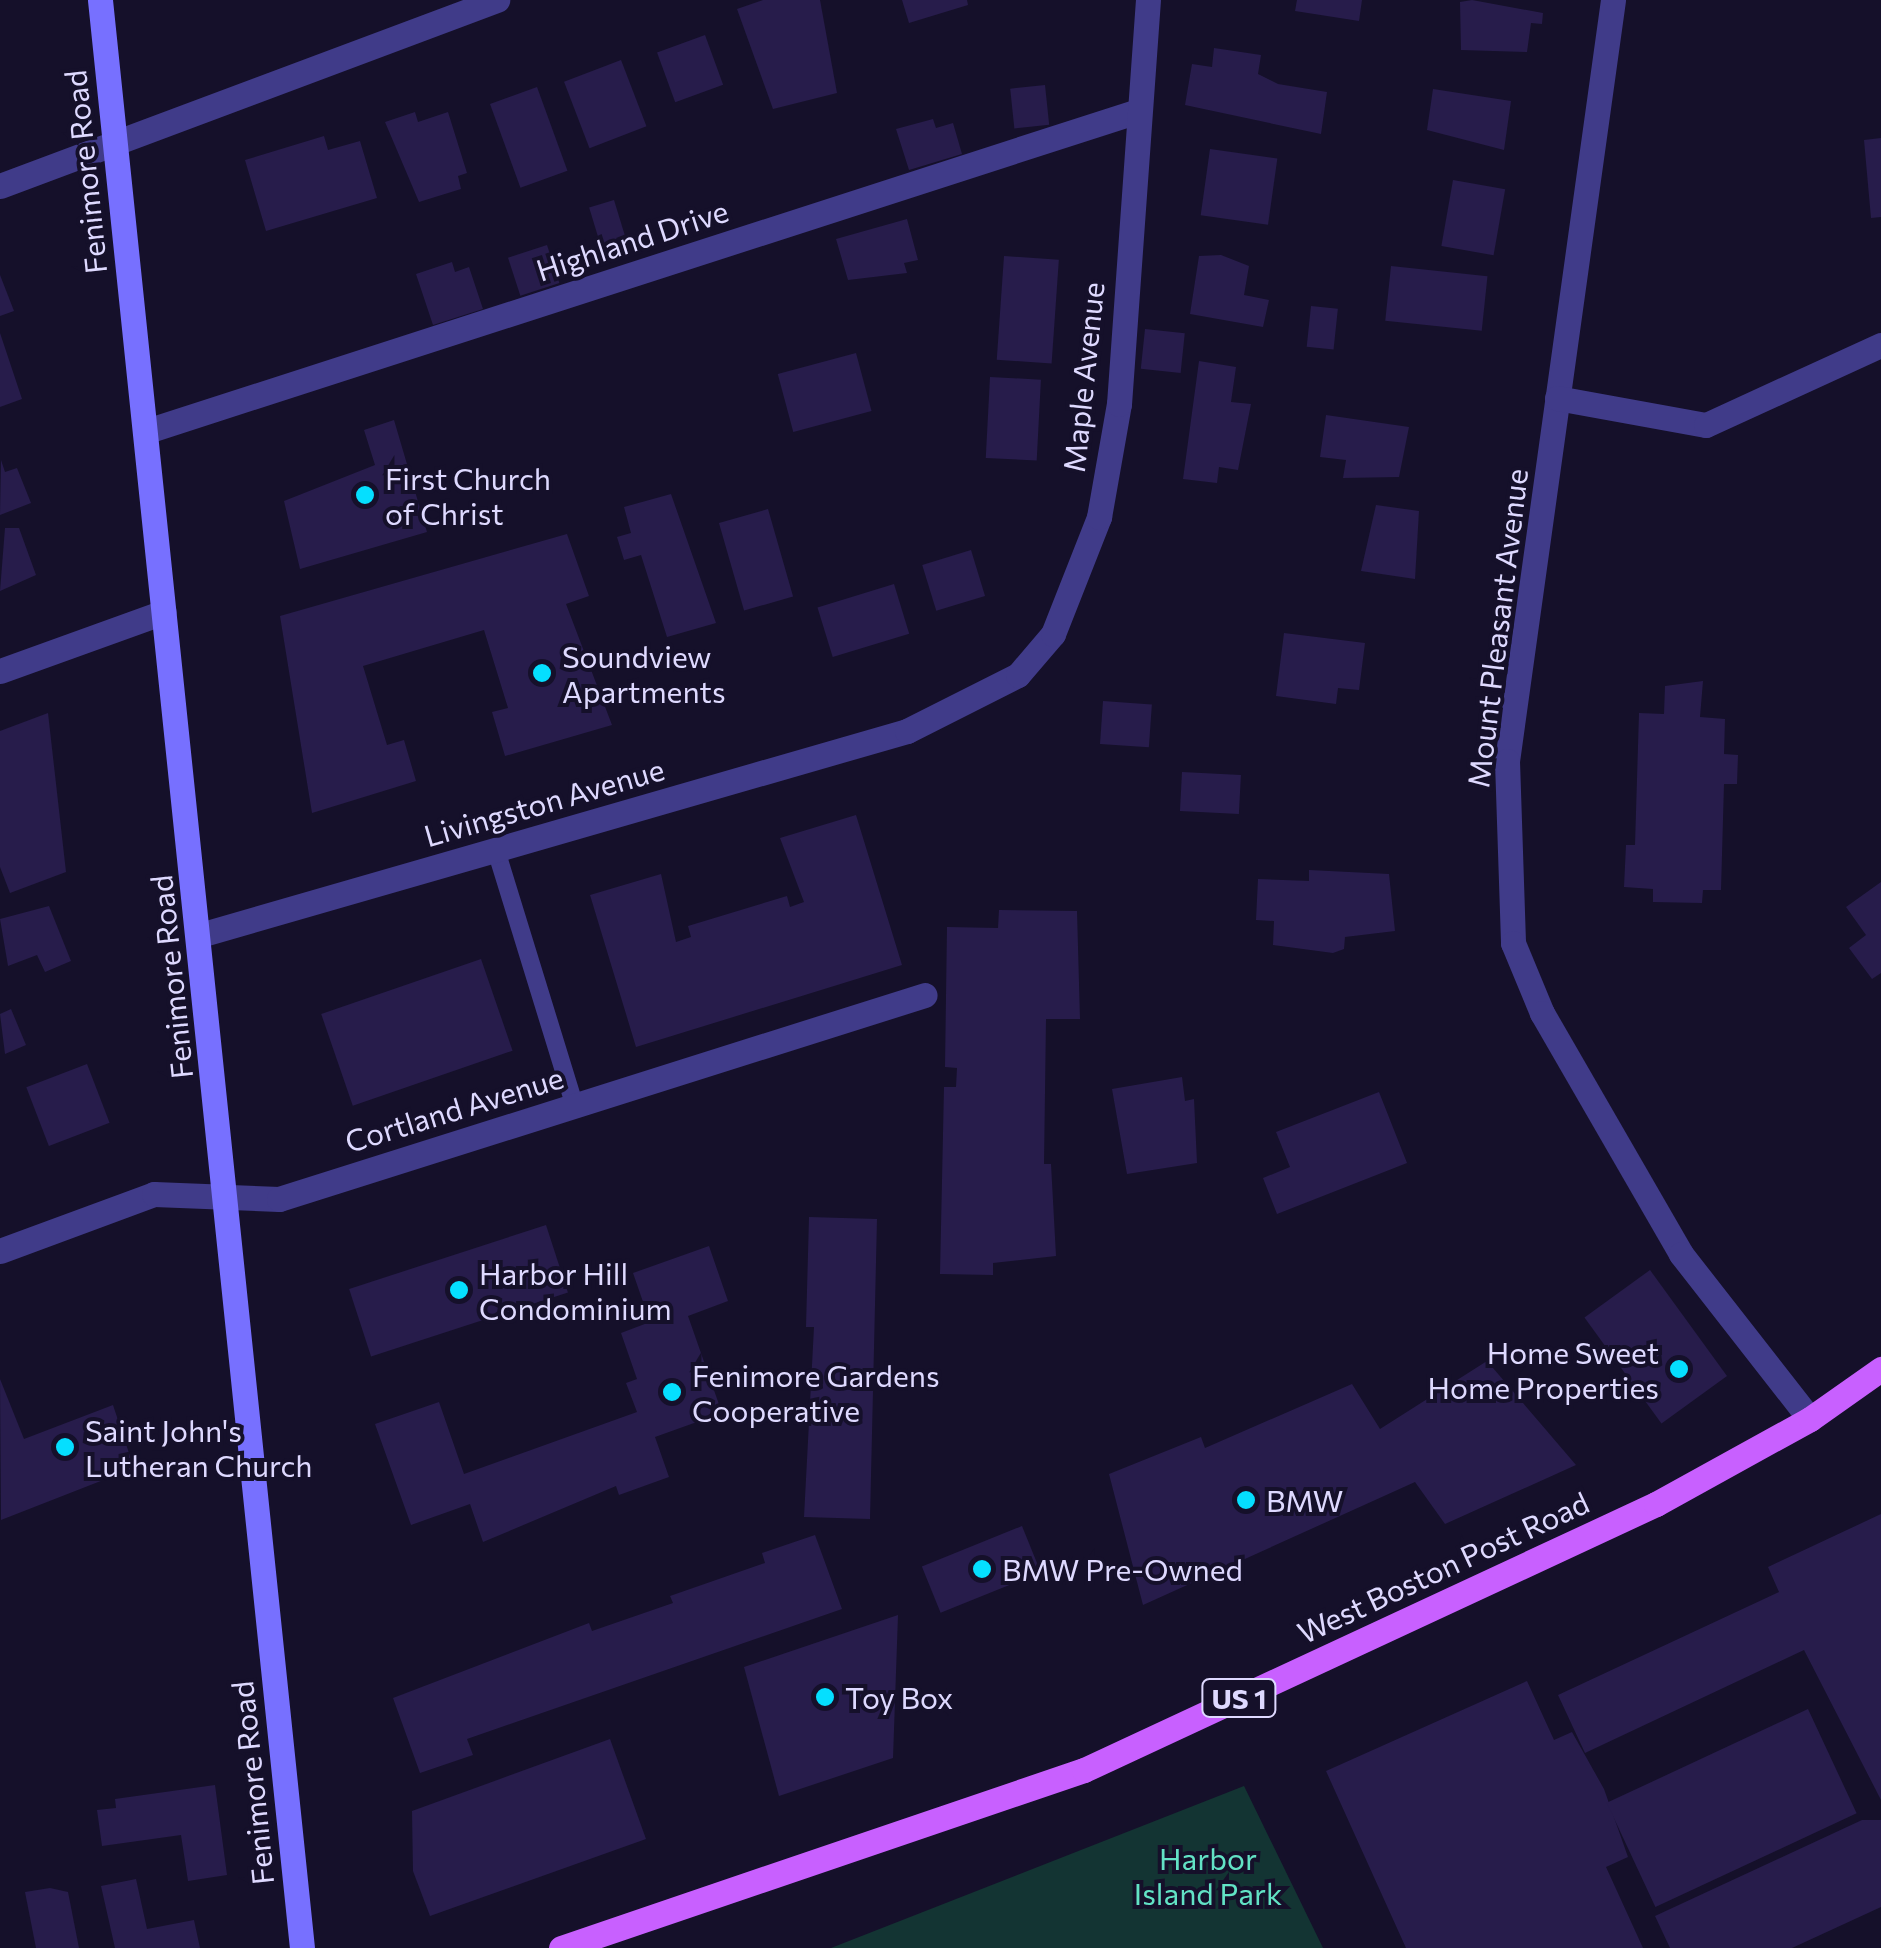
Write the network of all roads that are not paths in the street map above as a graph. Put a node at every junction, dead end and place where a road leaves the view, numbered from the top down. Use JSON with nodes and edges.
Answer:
{"nodes":[{"id":1,"x":100,"y":0,"type":"edge"},
{"id":2,"x":498,"y":0,"type":"edge"},
{"id":3,"x":1148,"y":0,"type":"edge"},
{"id":4,"x":1613,"y":0,"type":"edge"},
{"id":5,"x":1138,"y":111,"type":"junction"},
{"id":6,"x":113,"y":145,"type":"junction"},
{"id":7,"x":0,"y":186,"type":"edge"},
{"id":8,"x":1881,"y":345,"type":"edge"},
{"id":9,"x":1557,"y":398,"type":"junction"},
{"id":10,"x":146,"y":431,"type":"junction"},
{"id":11,"x":164,"y":612,"type":"junction"},
{"id":12,"x":0,"y":671,"type":"edge"},
{"id":13,"x":906,"y":731,"type":"joint"},
{"id":14,"x":496,"y":850,"type":"junction"},
{"id":15,"x":200,"y":936,"type":"junction"},
{"id":16,"x":925,"y":995,"type":"dead end"},
{"id":17,"x":575,"y":1106,"type":"junction"},
{"id":18,"x":224,"y":1196,"type":"junction"},
{"id":19,"x":0,"y":1252,"type":"edge"},
{"id":20,"x":1881,"y":1369,"type":"edge"},
{"id":21,"x":1810,"y":1419,"type":"junction"},
{"id":22,"x":302,"y":1948,"type":"edge"},
{"id":23,"x":562,"y":1948,"type":"edge"}],
"edges":[{"from":1,"to":6,"type":"street","name":"Fenimore Road"},
{"from":2,"to":6,"type":"street"},
{"from":3,"to":5,"type":"street","name":"Maple Avenue"},
{"from":4,"to":9,"type":"street","name":"Mount Pleasant Avenue"},
{"from":5,"to":10,"type":"street","name":"Highland Drive"},
{"from":5,"to":13,"type":"street","name":"Maple Avenue"},
{"from":6,"to":7,"type":"street"},
{"from":6,"to":10,"type":"street","name":"Fenimore Road"},
{"from":8,"to":9,"type":"street"},
{"from":9,"to":21,"type":"street","name":"Mount Pleasant Avenue"},
{"from":10,"to":11,"type":"street","name":"Fenimore Road"},
{"from":11,"to":12,"type":"street"},
{"from":11,"to":15,"type":"street","name":"Fenimore Road"},
{"from":13,"to":14,"type":"street","name":"Livingston Avenue"},
{"from":14,"to":15,"type":"street","name":"Livingston Avenue"},
{"from":14,"to":17,"type":"lane"},
{"from":15,"to":18,"type":"street","name":"Fenimore Road"},
{"from":16,"to":17,"type":"street","name":"Cortland Avenue"},
{"from":17,"to":18,"type":"street","name":"Cortland Avenue"},
{"from":18,"to":19,"type":"street","name":"Cortland Avenue"},
{"from":18,"to":22,"type":"street","name":"Fenimore Road"},
{"from":20,"to":21,"type":"main road","name":"West Boston Post Road","number":"US 1"},
{"from":21,"to":23,"type":"main road","name":"West Boston Post Road","number":"US 1"}]}
